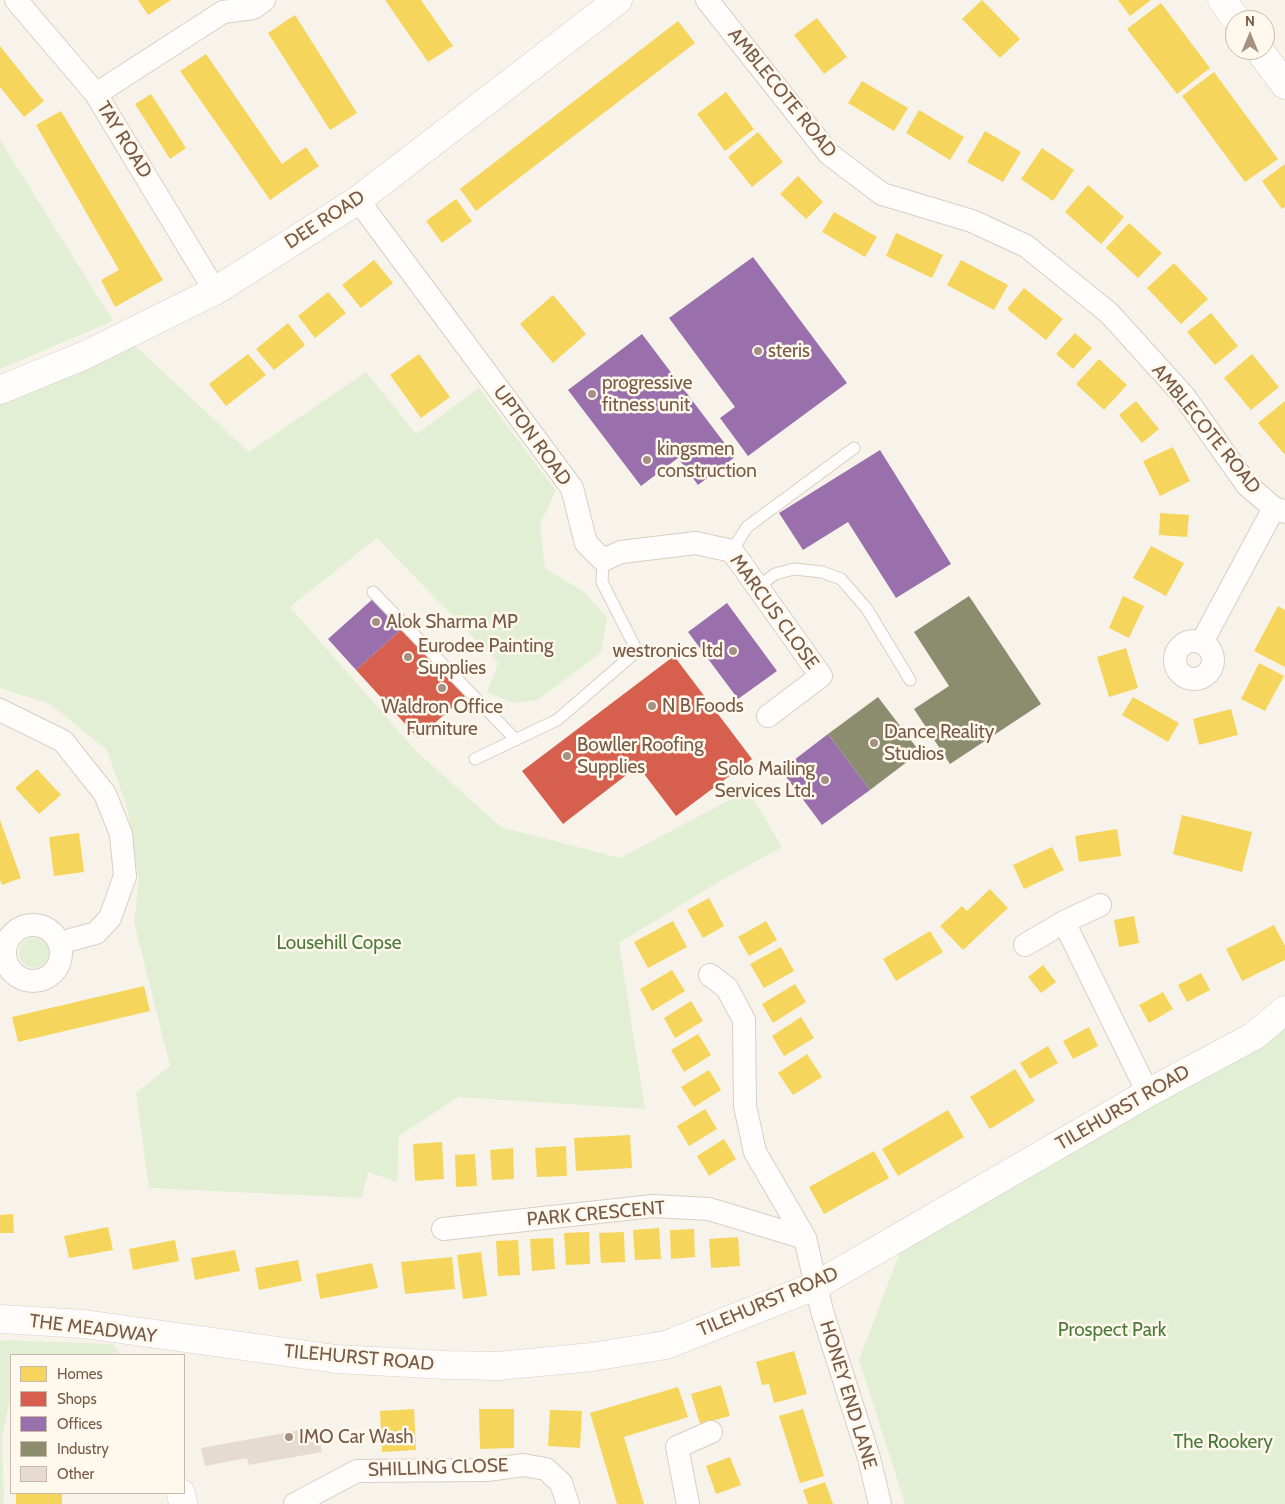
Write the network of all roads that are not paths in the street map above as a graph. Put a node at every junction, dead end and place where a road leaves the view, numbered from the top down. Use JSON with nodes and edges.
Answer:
{"nodes":[{"id":1,"x":16,"y":0,"type":"edge"},
{"id":2,"x":264,"y":0,"type":"edge"},
{"id":3,"x":618,"y":0,"type":"edge"},
{"id":4,"x":707,"y":0,"type":"edge"},
{"id":5,"x":1266,"y":60,"type":"edge"},
{"id":6,"x":1285,"y":85,"type":"edge"},
{"id":7,"x":96,"y":94,"type":"junction"},
{"id":8,"x":358,"y":200,"type":"junction"},
{"id":9,"x":215,"y":291,"type":"junction"},
{"id":10,"x":0,"y":390,"type":"edge"},
{"id":11,"x":854,"y":448,"type":"dead end"},
{"id":12,"x":1279,"y":510,"type":"edge"},
{"id":13,"x":732,"y":551,"type":"junction"},
{"id":14,"x":603,"y":560,"type":"junction"},
{"id":15,"x":758,"y":587,"type":"junction"},
{"id":16,"x":373,"y":592,"type":"dead end"},
{"id":17,"x":1202,"y":642,"type":"dead end"},
{"id":18,"x":910,"y":680,"type":"dead end"},
{"id":19,"x":0,"y":710,"type":"edge"},
{"id":20,"x":768,"y":716,"type":"dead end"},
{"id":21,"x":516,"y":740,"type":"junction"},
{"id":22,"x":475,"y":759,"type":"dead end"},
{"id":23,"x":1100,"y":905,"type":"dead end"},
{"id":24,"x":1064,"y":922,"type":"junction"},
{"id":25,"x":59,"y":943,"type":"junction"},
{"id":26,"x":1025,"y":945,"type":"dead end"},
{"id":27,"x":3,"y":959,"type":"edge"},
{"id":28,"x":710,"y":975,"type":"dead end"},
{"id":29,"x":1285,"y":1010,"type":"edge"},
{"id":30,"x":1148,"y":1093,"type":"junction"},
{"id":31,"x":443,"y":1229,"type":"dead end"},
{"id":32,"x":805,"y":1238,"type":"junction"},
{"id":33,"x":815,"y":1286,"type":"junction"},
{"id":34,"x":0,"y":1319,"type":"edge"},
{"id":35,"x":184,"y":1348,"type":"edge"},
{"id":36,"x":711,"y":1432,"type":"dead end"},
{"id":37,"x":295,"y":1504,"type":"edge"},
{"id":38,"x":568,"y":1504,"type":"edge"},
{"id":39,"x":688,"y":1504,"type":"edge"},
{"id":40,"x":880,"y":1504,"type":"edge"}],
"edges":[{"from":1,"to":7,"type":"street","name":"TAY ROAD"},
{"from":2,"to":7,"type":"street"},
{"from":3,"to":8,"type":"street","name":"DEE ROAD"},
{"from":4,"to":12,"type":"street","name":"AMBLECOTE ROAD"},
{"from":5,"to":6,"type":"street"},
{"from":7,"to":9,"type":"street","name":"TAY ROAD"},
{"from":8,"to":9,"type":"street","name":"DEE ROAD"},
{"from":8,"to":14,"type":"street","name":"UPTON ROAD"},
{"from":9,"to":10,"type":"street","name":"DEE ROAD"},
{"from":11,"to":13,"type":"lane"},
{"from":12,"to":17,"type":"street","name":"AMBLECOTE ROAD"},
{"from":13,"to":14,"type":"street","name":"MARCUS CLOSE"},
{"from":13,"to":15,"type":"street","name":"MARCUS CLOSE"},
{"from":14,"to":21,"type":"lane"},
{"from":15,"to":18,"type":"lane"},
{"from":15,"to":20,"type":"street","name":"MARCUS CLOSE"},
{"from":16,"to":21,"type":"lane"},
{"from":19,"to":25,"type":"street"},
{"from":21,"to":22,"type":"lane"},
{"from":23,"to":24,"type":"street"},
{"from":24,"to":26,"type":"street"},
{"from":24,"to":30,"type":"street"},
{"from":25,"to":27,"type":"street"},
{"from":25,"to":27,"type":"street"},
{"from":28,"to":32,"type":"street","name":"HONEY END LANE"},
{"from":29,"to":30,"type":"street","name":"TILEHURST ROAD"},
{"from":30,"to":33,"type":"street","name":"TILEHURST ROAD"},
{"from":31,"to":32,"type":"street","name":"PARK CRESCENT"},
{"from":32,"to":33,"type":"street","name":"HONEY END LANE"},
{"from":33,"to":35,"type":"street","name":"TILEHURST ROAD"},
{"from":33,"to":40,"type":"street","name":"HONEY END LANE"},
{"from":34,"to":35,"type":"street","name":"THE MEADWAY"},
{"from":36,"to":39,"type":"street"},
{"from":37,"to":38,"type":"street","name":"SHILLING CLOSE"}]}
